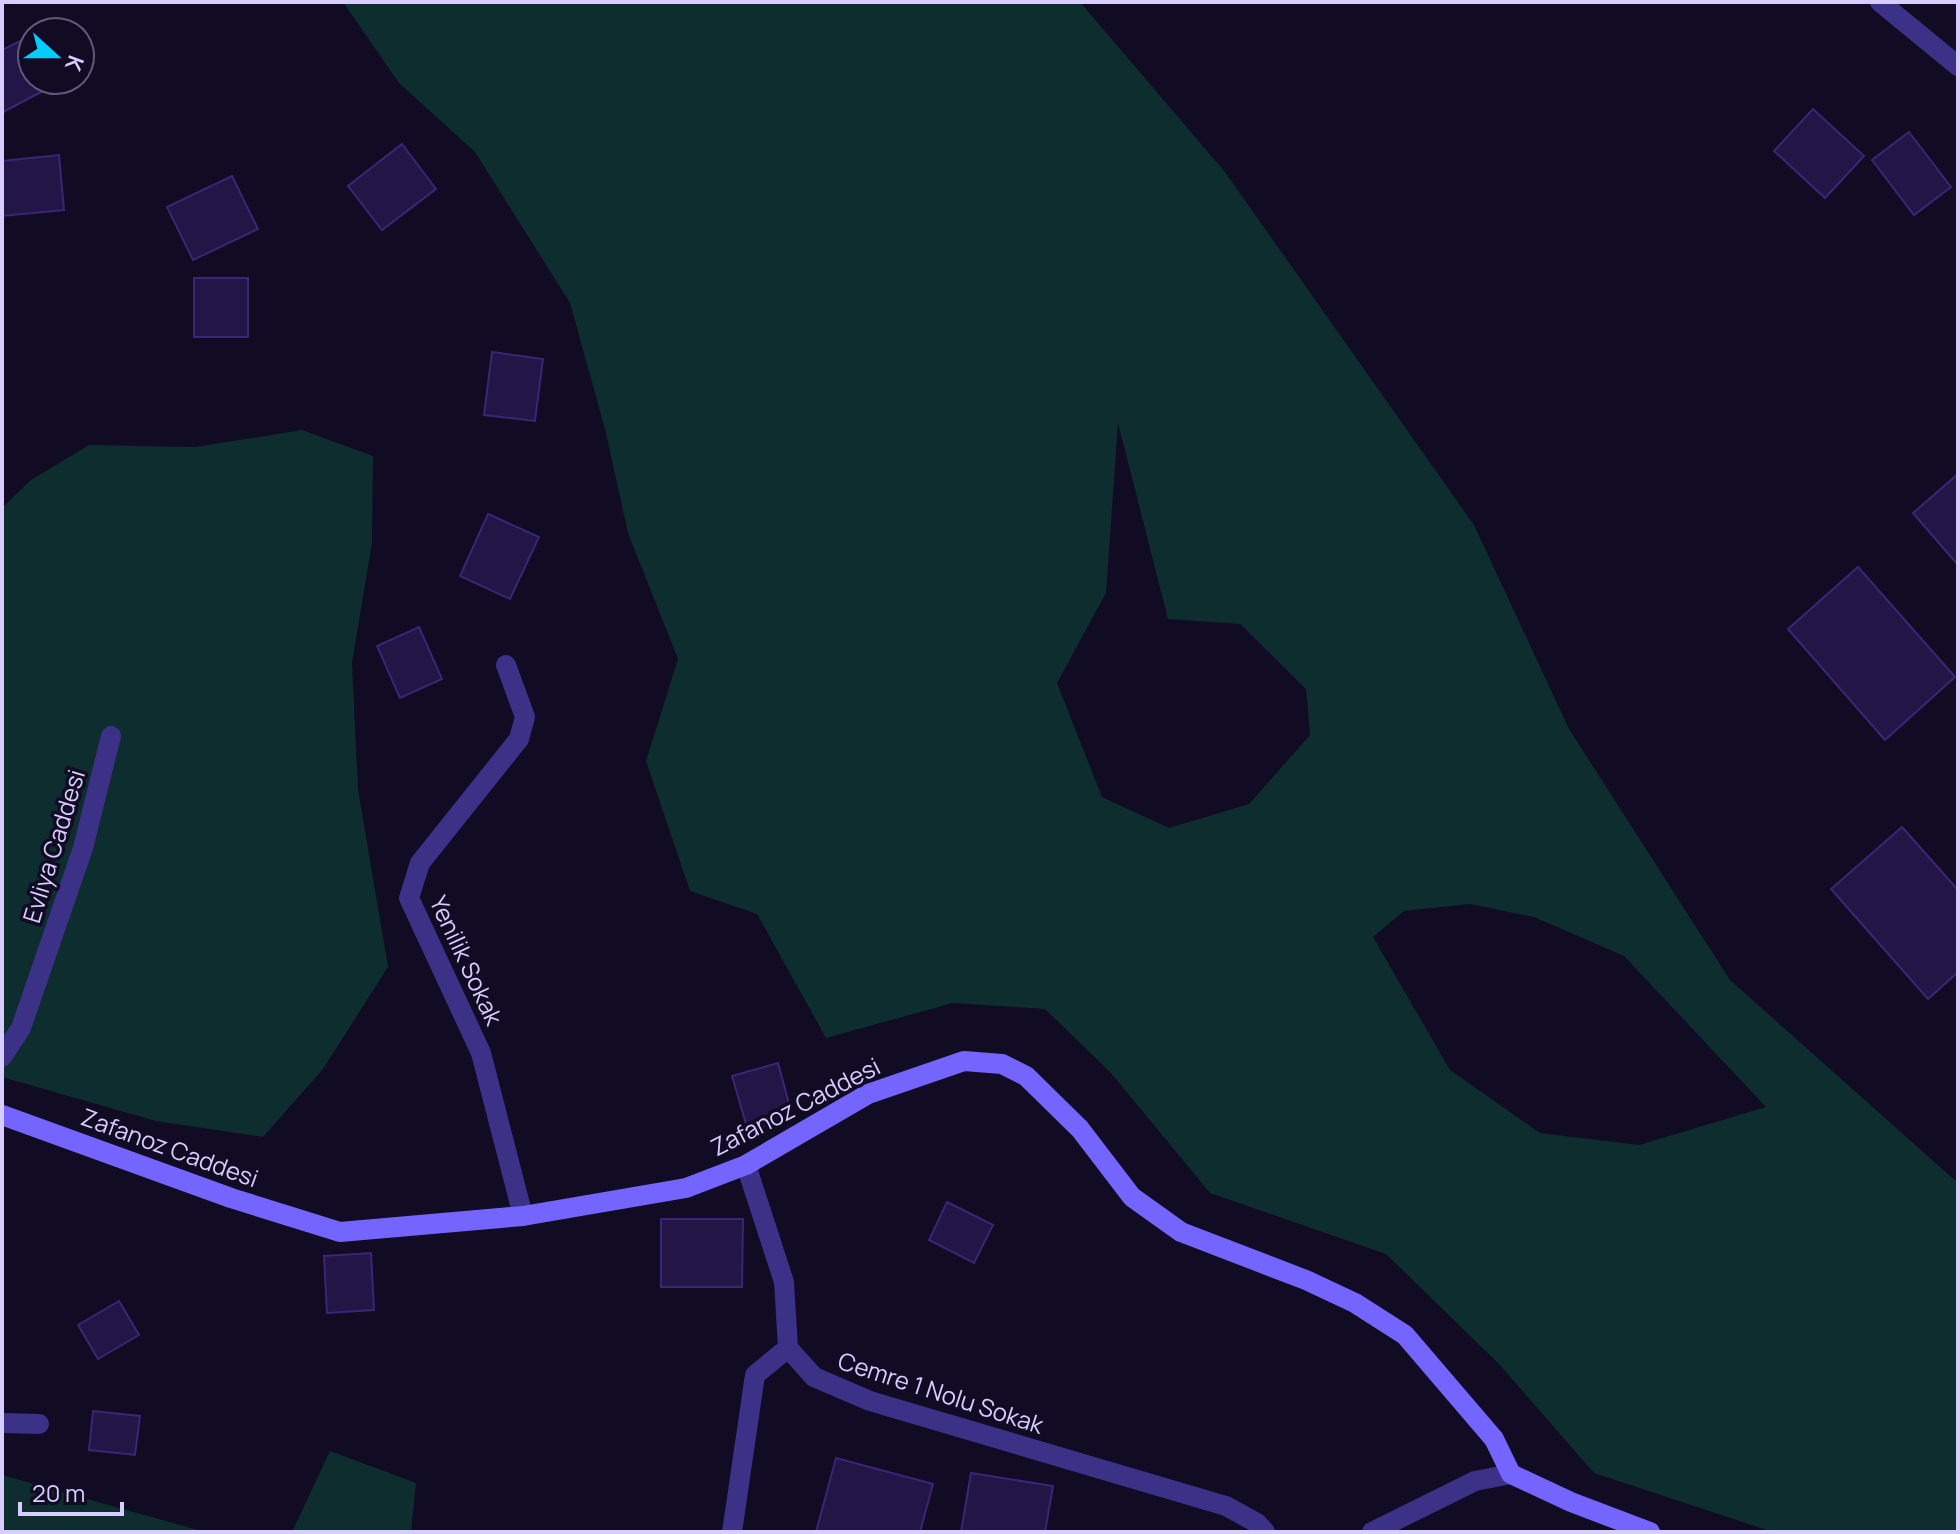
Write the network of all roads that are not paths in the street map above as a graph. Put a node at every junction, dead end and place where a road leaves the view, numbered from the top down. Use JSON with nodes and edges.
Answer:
{"nodes":[{"id":1,"x":1880,"y":2,"type":"edge"},
{"id":2,"x":1958,"y":66,"type":"edge"},
{"id":3,"x":506,"y":665,"type":"dead end"},
{"id":4,"x":111,"y":736,"type":"dead end"},
{"id":5,"x":2,"y":1057,"type":"edge"},
{"id":6,"x":2,"y":1115,"type":"edge"},
{"id":7,"x":746,"y":1165,"type":"junction"},
{"id":8,"x":523,"y":1216,"type":"junction"},
{"id":9,"x":788,"y":1348,"type":"junction"},
{"id":10,"x":2,"y":1423,"type":"edge"},
{"id":11,"x":39,"y":1424,"type":"dead end"},
{"id":12,"x":1511,"y":1474,"type":"junction"},
{"id":13,"x":732,"y":1532,"type":"edge"},
{"id":14,"x":1265,"y":1532,"type":"edge"},
{"id":15,"x":1372,"y":1532,"type":"edge"},
{"id":16,"x":1650,"y":1532,"type":"edge"}],
"edges":[{"from":1,"to":2,"type":"street"},
{"from":3,"to":8,"type":"street","name":"Yenilik Sokak"},
{"from":4,"to":5,"type":"street","name":"Evliya Caddesi"},
{"from":6,"to":8,"type":"street","name":"Zafanoz Caddesi"},
{"from":7,"to":8,"type":"street","name":"Zafanoz Caddesi"},
{"from":7,"to":9,"type":"street"},
{"from":7,"to":12,"type":"street","name":"Zafanoz Caddesi"},
{"from":9,"to":13,"type":"street"},
{"from":9,"to":14,"type":"street","name":"Cemre 1 Nolu Sokak"},
{"from":10,"to":11,"type":"street"},
{"from":12,"to":15,"type":"street"},
{"from":12,"to":16,"type":"street"}]}
